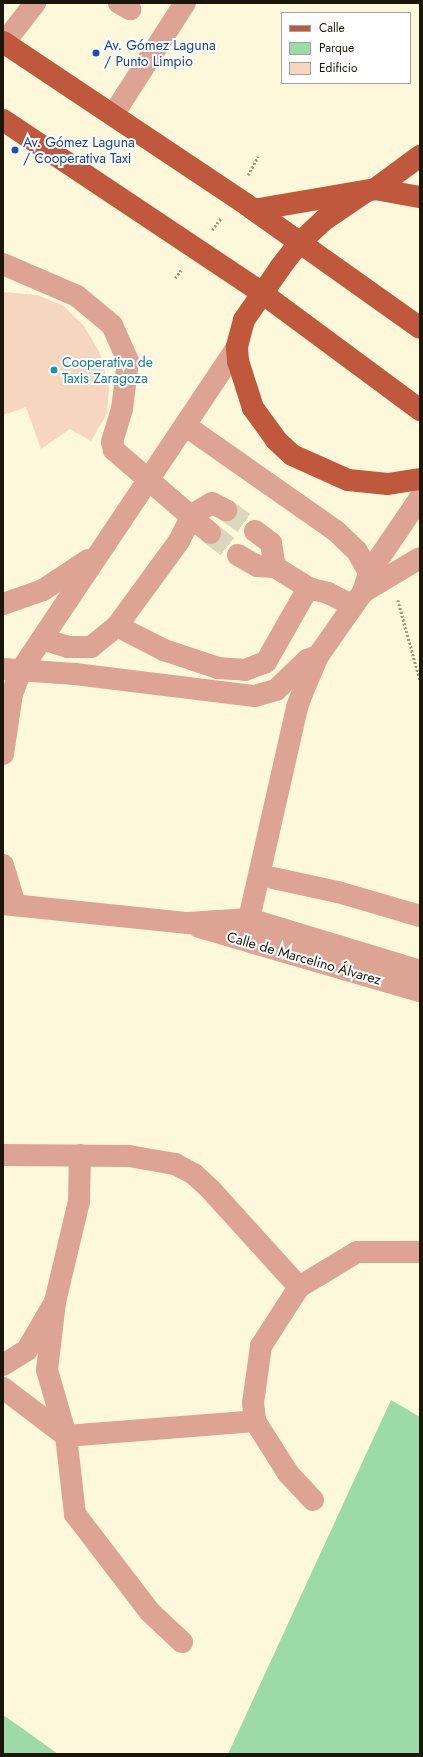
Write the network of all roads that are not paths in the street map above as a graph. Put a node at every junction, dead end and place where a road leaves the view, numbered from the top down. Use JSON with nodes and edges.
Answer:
{"nodes":[{"id":1,"x":35,"y":3,"type":"edge"},
{"id":2,"x":185,"y":3,"type":"edge"},
{"id":3,"x":4,"y":42,"type":"edge"},
{"id":4,"x":112,"y":115,"type":"junction"},
{"id":5,"x":3,"y":120,"type":"edge"},
{"id":6,"x":420,"y":156,"type":"edge"},
{"id":7,"x":369,"y":191,"type":"junction"},
{"id":8,"x":420,"y":196,"type":"edge"},
{"id":9,"x":254,"y":210,"type":"junction"},
{"id":10,"x":300,"y":242,"type":"junction"},
{"id":11,"x":3,"y":264,"type":"edge"},
{"id":12,"x":262,"y":293,"type":"junction"},
{"id":13,"x":420,"y":328,"type":"edge"},
{"id":14,"x":237,"y":347,"type":"junction"},
{"id":15,"x":420,"y":410,"type":"edge"},
{"id":16,"x":186,"y":426,"type":"junction"},
{"id":17,"x":150,"y":480,"type":"junction"},
{"id":18,"x":420,"y":480,"type":"edge"},
{"id":19,"x":420,"y":498,"type":"edge"},
{"id":20,"x":226,"y":510,"type":"tunnel mouth"},
{"id":21,"x":192,"y":515,"type":"junction"},
{"id":22,"x":255,"y":531,"type":"tunnel mouth"},
{"id":23,"x":210,"y":533,"type":"tunnel mouth"},
{"id":24,"x":100,"y":550,"type":"junction"},
{"id":25,"x":238,"y":555,"type":"tunnel mouth"},
{"id":26,"x":420,"y":558,"type":"edge"},
{"id":27,"x":275,"y":567,"type":"junction"},
{"id":28,"x":308,"y":588,"type":"junction"},
{"id":29,"x":361,"y":590,"type":"junction"},
{"id":30,"x":3,"y":604,"type":"edge"},
{"id":31,"x":117,"y":626,"type":"junction"},
{"id":32,"x":42,"y":638,"type":"junction"},
{"id":33,"x":86,"y":647,"type":"junction"},
{"id":34,"x":318,"y":656,"type":"junction"},
{"id":35,"x":12,"y":670,"type":"edge"},
{"id":36,"x":75,"y":674,"type":"junction"},
{"id":37,"x":3,"y":754,"type":"edge"},
{"id":38,"x":3,"y":865,"type":"edge"},
{"id":39,"x":273,"y":878,"type":"dead end"},
{"id":40,"x":9,"y":904,"type":"edge"},
{"id":41,"x":420,"y":916,"type":"edge"},
{"id":42,"x":250,"y":919,"type":"junction"},
{"id":43,"x":188,"y":923,"type":"junction"},
{"id":44,"x":420,"y":971,"type":"edge"},
{"id":45,"x":420,"y":991,"type":"edge"},
{"id":46,"x":3,"y":1155,"type":"edge"},
{"id":47,"x":80,"y":1155,"type":"junction"},
{"id":48,"x":420,"y":1252,"type":"edge"},
{"id":49,"x":299,"y":1287,"type":"junction"},
{"id":50,"x":55,"y":1302,"type":"junction"},
{"id":51,"x":3,"y":1365,"type":"edge"},
{"id":52,"x":3,"y":1388,"type":"edge"},
{"id":53,"x":255,"y":1421,"type":"junction"},
{"id":54,"x":66,"y":1436,"type":"junction"},
{"id":55,"x":313,"y":1500,"type":"dead end"},
{"id":56,"x":182,"y":1642,"type":"dead end"}],
"edges":[{"from":1,"to":3,"type":"street"},
{"from":2,"to":4,"type":"street"},
{"from":3,"to":4,"type":"main road"},
{"from":4,"to":9,"type":"main road"},
{"from":5,"to":12,"type":"main road"},
{"from":6,"to":7,"type":"main road"},
{"from":7,"to":8,"type":"main road"},
{"from":7,"to":9,"type":"main road"},
{"from":7,"to":10,"type":"main road"},
{"from":9,"to":10,"type":"main road"},
{"from":10,"to":12,"type":"main road"},
{"from":10,"to":13,"type":"main road"},
{"from":11,"to":17,"type":"street"},
{"from":12,"to":14,"type":"main road"},
{"from":12,"to":15,"type":"main road"},
{"from":14,"to":16,"type":"street"},
{"from":14,"to":18,"type":"main road"},
{"from":16,"to":17,"type":"street"},
{"from":16,"to":29,"type":"street"},
{"from":17,"to":21,"type":"street"},
{"from":17,"to":24,"type":"street"},
{"from":19,"to":29,"type":"street"},
{"from":20,"to":21,"type":"street"},
{"from":21,"to":23,"type":"street"},
{"from":21,"to":31,"type":"street"},
{"from":22,"to":27,"type":"street"},
{"from":24,"to":30,"type":"street"},
{"from":24,"to":32,"type":"street"},
{"from":25,"to":27,"type":"street"},
{"from":26,"to":29,"type":"street"},
{"from":27,"to":28,"type":"street"},
{"from":28,"to":29,"type":"street"},
{"from":28,"to":31,"type":"street"},
{"from":29,"to":34,"type":"street"},
{"from":31,"to":33,"type":"street"},
{"from":32,"to":33,"type":"street"},
{"from":32,"to":35,"type":"street"},
{"from":33,"to":36,"type":"street"},
{"from":34,"to":36,"type":"street"},
{"from":34,"to":42,"type":"street"},
{"from":35,"to":36,"type":"street"},
{"from":35,"to":37,"type":"street"},
{"from":38,"to":40,"type":"street"},
{"from":39,"to":41,"type":"street"},
{"from":40,"to":43,"type":"street","name":"Calle de Marcelino Álvarez"},
{"from":42,"to":43,"type":"street","name":"Calle de Marcelino Álvarez"},
{"from":42,"to":44,"type":"street","name":"Calle de Marcelino Álvarez"},
{"from":43,"to":45,"type":"street","name":"Calle de Marcelino Álvarez"},
{"from":46,"to":47,"type":"street"},
{"from":47,"to":49,"type":"street"},
{"from":47,"to":50,"type":"street"},
{"from":48,"to":49,"type":"street"},
{"from":49,"to":53,"type":"street"},
{"from":50,"to":51,"type":"street"},
{"from":50,"to":54,"type":"street"},
{"from":52,"to":54,"type":"street"},
{"from":53,"to":54,"type":"street"},
{"from":53,"to":55,"type":"street"},
{"from":54,"to":56,"type":"street"}]}
